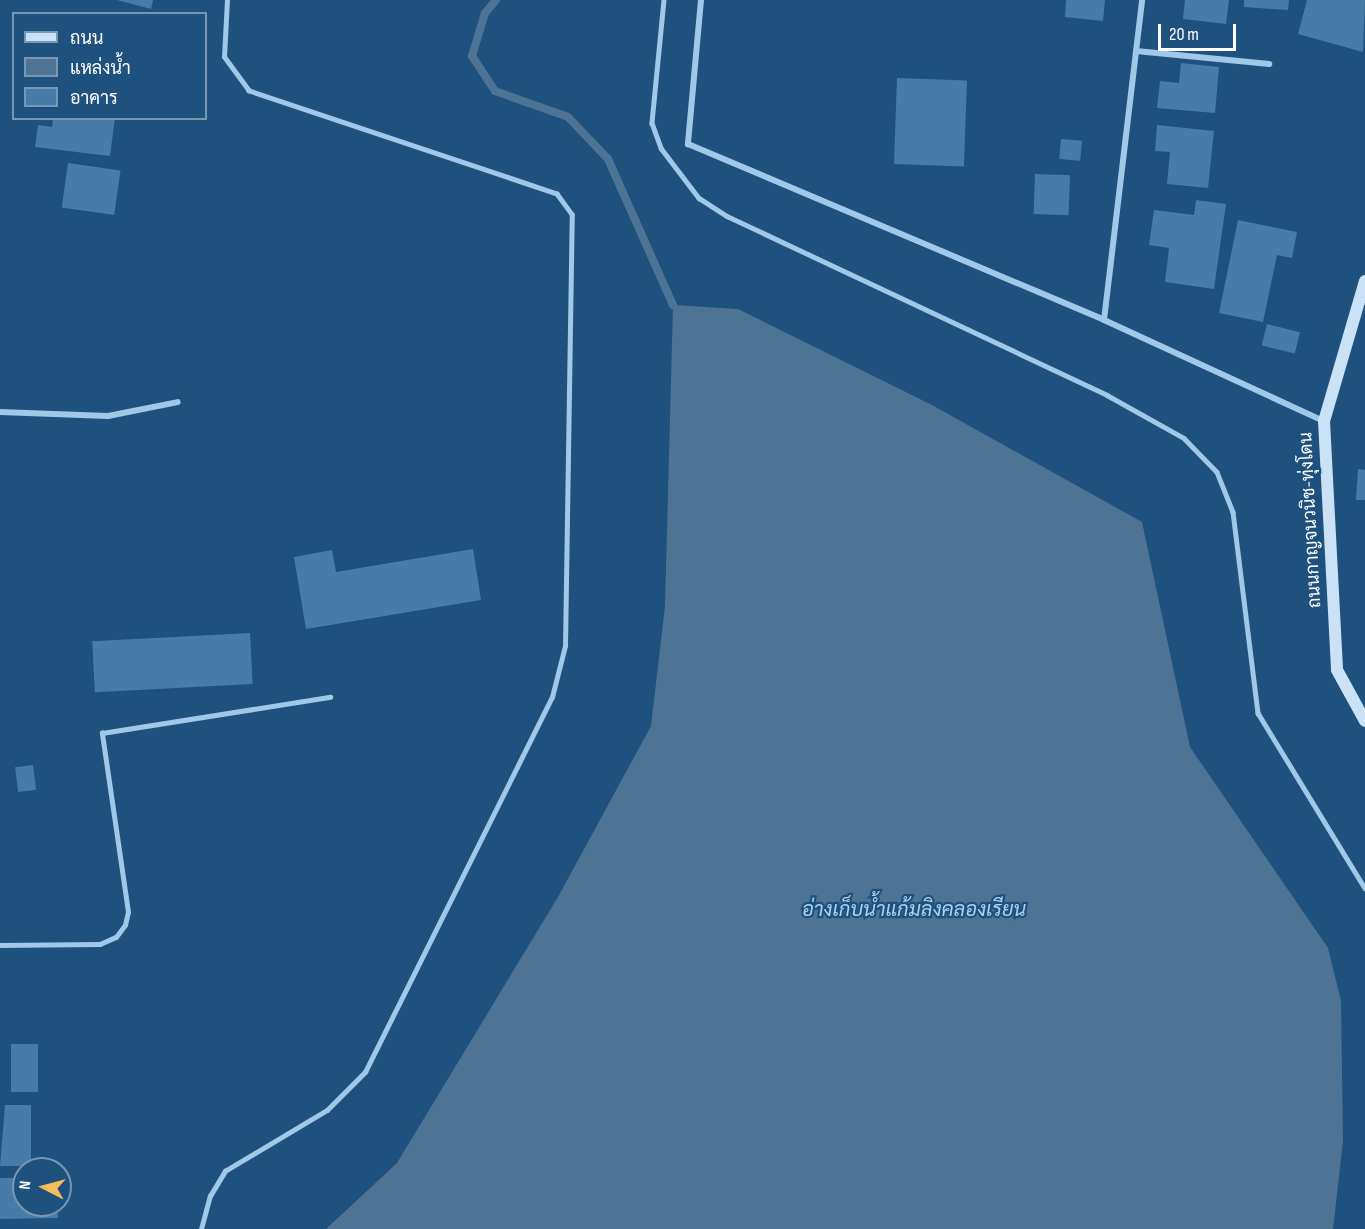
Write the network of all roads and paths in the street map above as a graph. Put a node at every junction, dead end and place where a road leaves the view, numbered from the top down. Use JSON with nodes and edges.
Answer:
{"nodes":[{"id":1,"x":227,"y":0,"type":"edge"},
{"id":2,"x":664,"y":0,"type":"edge"},
{"id":3,"x":701,"y":0,"type":"edge"},
{"id":4,"x":1142,"y":0,"type":"edge"},
{"id":5,"x":1136,"y":51,"type":"junction"},
{"id":6,"x":1269,"y":64,"type":"dead end"},
{"id":7,"x":1365,"y":280,"type":"edge"},
{"id":8,"x":1104,"y":320,"type":"junction"},
{"id":9,"x":178,"y":402,"type":"dead end"},
{"id":10,"x":0,"y":412,"type":"edge"},
{"id":11,"x":1324,"y":421,"type":"junction"},
{"id":12,"x":330,"y":697,"type":"dead end"},
{"id":13,"x":1365,"y":721,"type":"edge"},
{"id":14,"x":1365,"y":888,"type":"edge"},
{"id":15,"x":0,"y":945,"type":"edge"},
{"id":16,"x":201,"y":1229,"type":"edge"}],
"edges":[{"from":1,"to":16,"type":"lane"},
{"from":2,"to":14,"type":"lane"},
{"from":3,"to":8,"type":"street"},
{"from":4,"to":5,"type":"street"},
{"from":5,"to":6,"type":"street"},
{"from":5,"to":8,"type":"street"},
{"from":7,"to":11,"type":"street","name":"ถนนกาญจนวนิช-ทุ่งโดน"},
{"from":8,"to":11,"type":"street"},
{"from":9,"to":10,"type":"street"},
{"from":11,"to":13,"type":"street","name":"ถนนกาญจนวนิช-ทุ่งโดน"},
{"from":12,"to":15,"type":"lane"}]}
